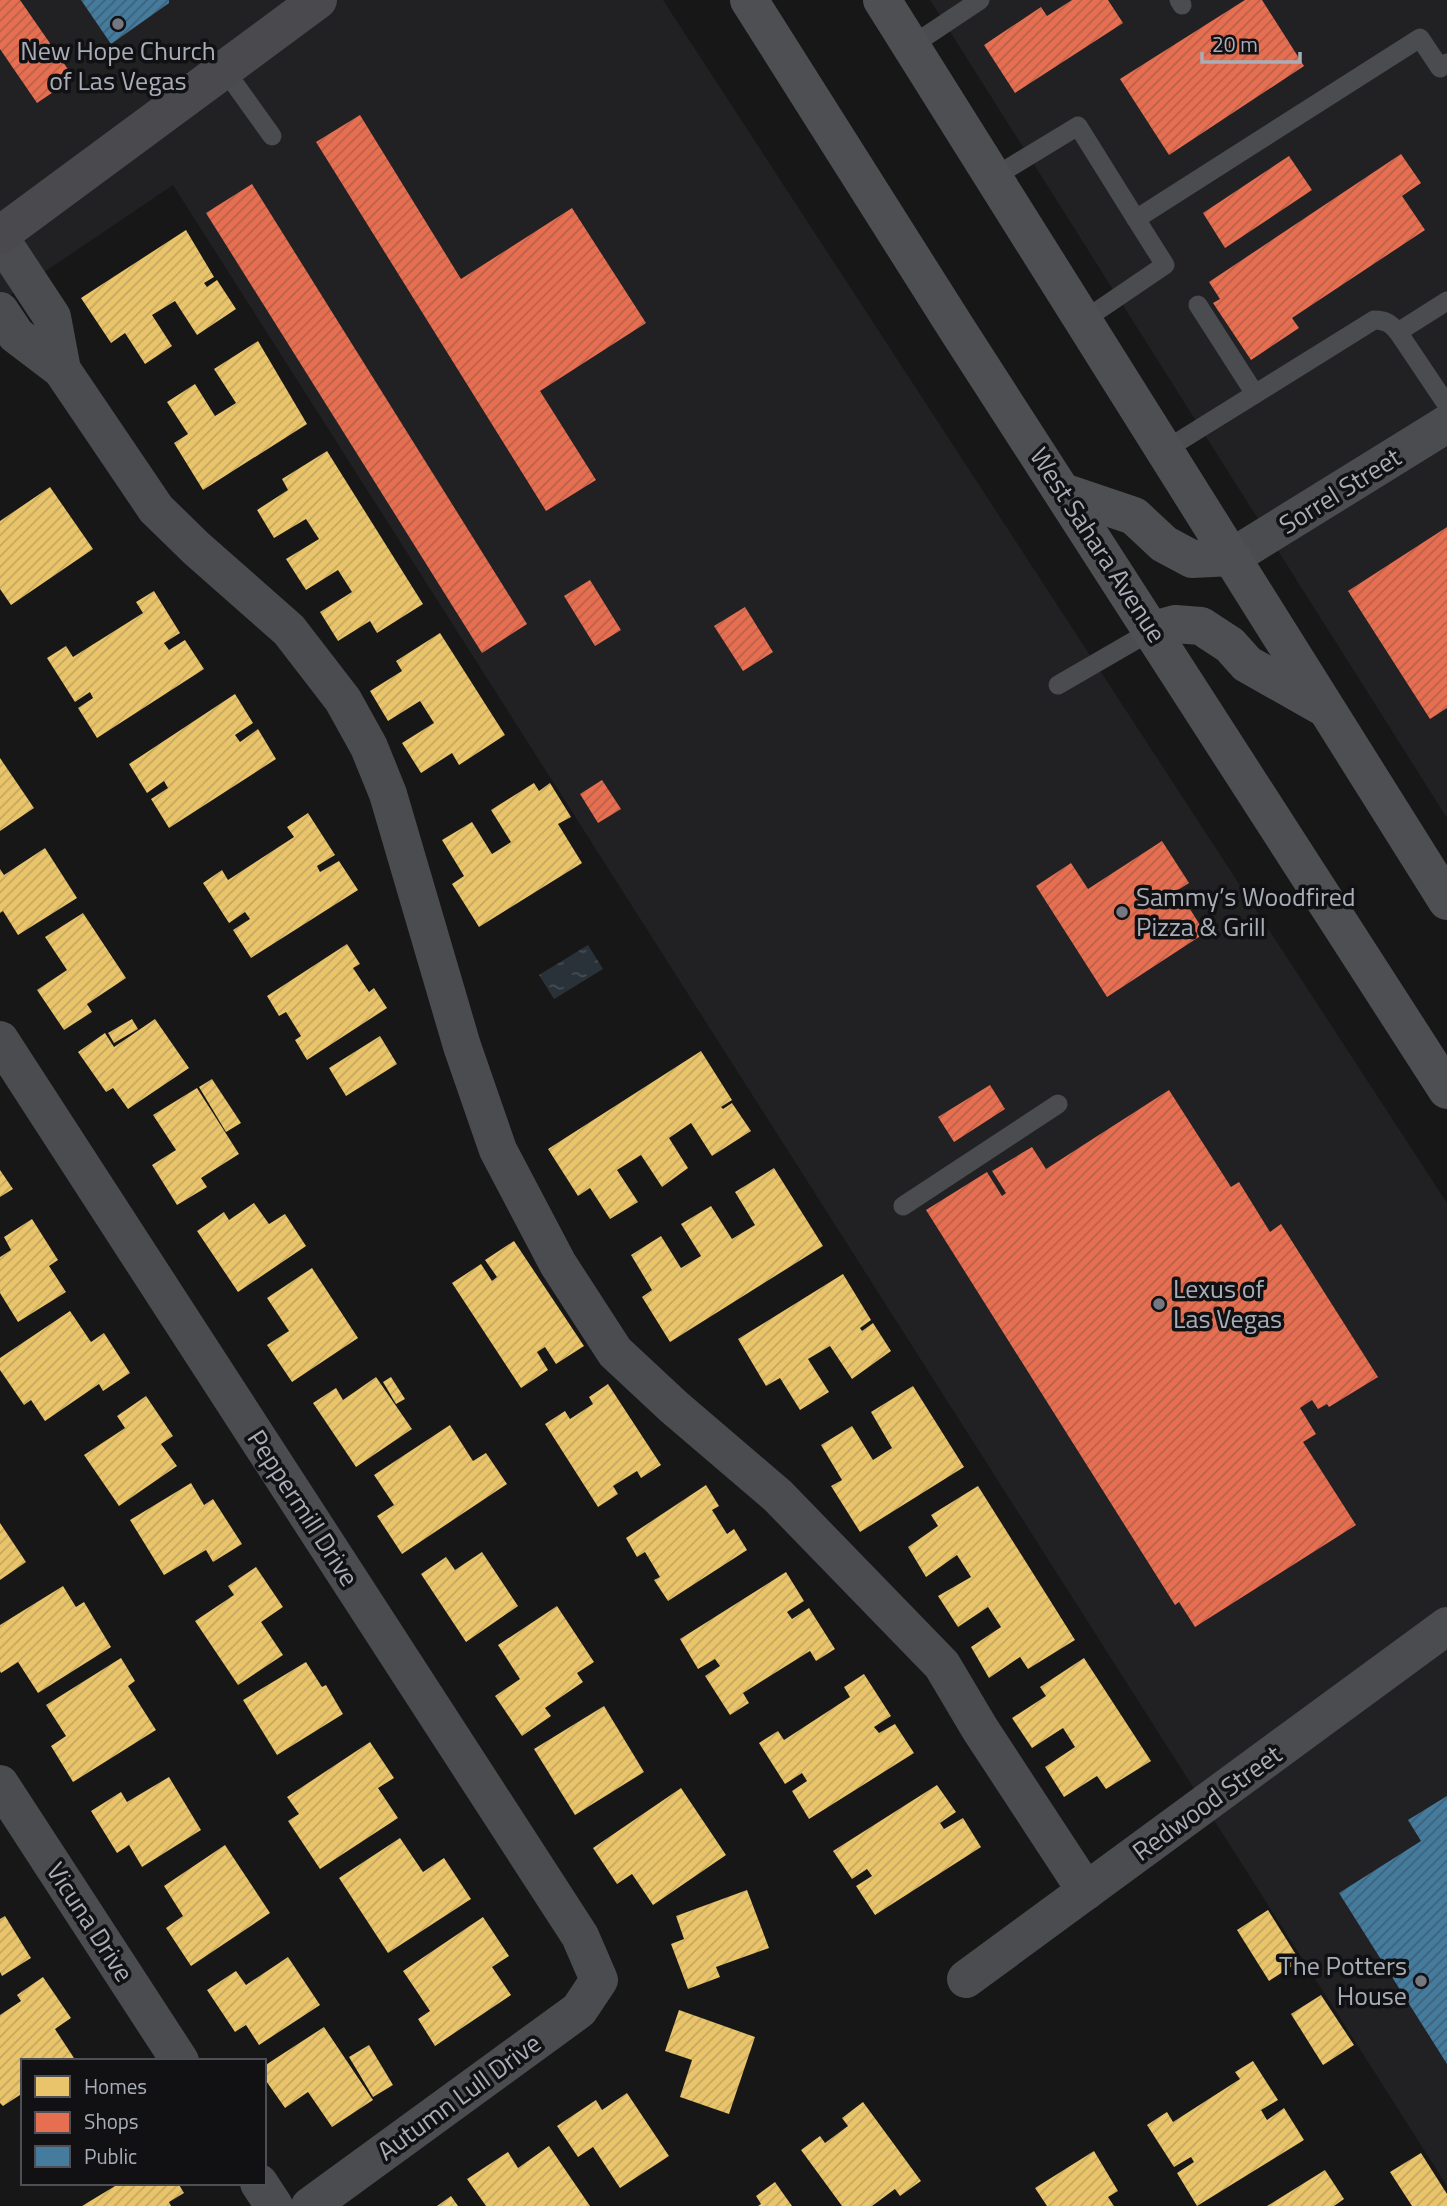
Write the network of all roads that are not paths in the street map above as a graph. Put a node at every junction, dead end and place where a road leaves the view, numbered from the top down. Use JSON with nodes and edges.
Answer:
{"nodes":[{"id":1,"x":318,"y":0,"type":"edge"},
{"id":2,"x":749,"y":0,"type":"edge"},
{"id":3,"x":882,"y":0,"type":"edge"},
{"id":4,"x":980,"y":0,"type":"edge"},
{"id":5,"x":911,"y":46,"type":"junction"},
{"id":6,"x":1447,"y":63,"type":"edge"},
{"id":7,"x":224,"y":69,"type":"junction"},
{"id":8,"x":272,"y":136,"type":"dead end"},
{"id":9,"x":994,"y":177,"type":"junction"},
{"id":10,"x":1136,"y":219,"type":"junction"},
{"id":11,"x":0,"y":236,"type":"edge"},
{"id":12,"x":1447,"y":301,"type":"edge"},
{"id":13,"x":1198,"y":305,"type":"dead end"},
{"id":14,"x":0,"y":311,"type":"edge"},
{"id":15,"x":1084,"y":320,"type":"junction"},
{"id":16,"x":1398,"y":332,"type":"junction"},
{"id":17,"x":62,"y":370,"type":"junction"},
{"id":18,"x":1255,"y":394,"type":"junction"},
{"id":19,"x":1447,"y":405,"type":"edge"},
{"id":20,"x":1447,"y":424,"type":"edge"},
{"id":21,"x":1166,"y":450,"type":"junction"},
{"id":22,"x":1063,"y":492,"type":"junction"},
{"id":23,"x":1232,"y":557,"type":"junction"},
{"id":24,"x":1153,"y":630,"type":"junction"},
{"id":25,"x":1058,"y":685,"type":"dead end"},
{"id":26,"x":1328,"y":710,"type":"junction"},
{"id":27,"x":1447,"y":901,"type":"edge"},
{"id":28,"x":0,"y":1040,"type":"edge"},
{"id":29,"x":1447,"y":1090,"type":"edge"},
{"id":30,"x":1058,"y":1104,"type":"dead end"},
{"id":31,"x":902,"y":1206,"type":"dead end"},
{"id":32,"x":1447,"y":1626,"type":"edge"},
{"id":33,"x":0,"y":1784,"type":"edge"},
{"id":34,"x":1086,"y":1891,"type":"junction"},
{"id":35,"x":966,"y":1979,"type":"dead end"},
{"id":36,"x":599,"y":1980,"type":"joint"},
{"id":37,"x":179,"y":2059,"type":"edge"},
{"id":38,"x":260,"y":2185,"type":"edge"},
{"id":39,"x":274,"y":2206,"type":"edge"},
{"id":40,"x":310,"y":2206,"type":"edge"}],
"edges":[{"from":1,"to":7,"type":"main road"},
{"from":2,"to":22,"type":"main road","name":"West Sahara Avenue"},
{"from":3,"to":5,"type":"main road"},
{"from":4,"to":5,"type":"lane"},
{"from":5,"to":9,"type":"main road"},
{"from":6,"to":10,"type":"lane"},
{"from":7,"to":8,"type":"lane"},
{"from":7,"to":11,"type":"main road"},
{"from":9,"to":10,"type":"lane"},
{"from":9,"to":15,"type":"main road"},
{"from":10,"to":15,"type":"lane"},
{"from":11,"to":17,"type":"street"},
{"from":12,"to":16,"type":"lane"},
{"from":13,"to":18,"type":"lane"},
{"from":14,"to":17,"type":"street"},
{"from":15,"to":21,"type":"main road"},
{"from":16,"to":18,"type":"lane"},
{"from":16,"to":19,"type":"lane"},
{"from":17,"to":34,"type":"street"},
{"from":18,"to":21,"type":"lane"},
{"from":20,"to":23,"type":"street","name":"Sorrel Street"},
{"from":21,"to":23,"type":"main road"},
{"from":22,"to":23,"type":"main road"},
{"from":22,"to":24,"type":"main road","name":"West Sahara Avenue"},
{"from":23,"to":26,"type":"main road"},
{"from":24,"to":25,"type":"lane"},
{"from":24,"to":26,"type":"main road"},
{"from":24,"to":29,"type":"main road","name":"West Sahara Avenue"},
{"from":26,"to":27,"type":"main road"},
{"from":28,"to":36,"type":"street","name":"Peppermill Drive"},
{"from":30,"to":31,"type":"lane"},
{"from":32,"to":34,"type":"street","name":"Redwood Street"},
{"from":33,"to":37,"type":"street","name":"Vicuna Drive"},
{"from":34,"to":35,"type":"street","name":"Redwood Street"},
{"from":36,"to":40,"type":"street","name":"Autumn Lull Drive"},
{"from":38,"to":39,"type":"street"}]}
